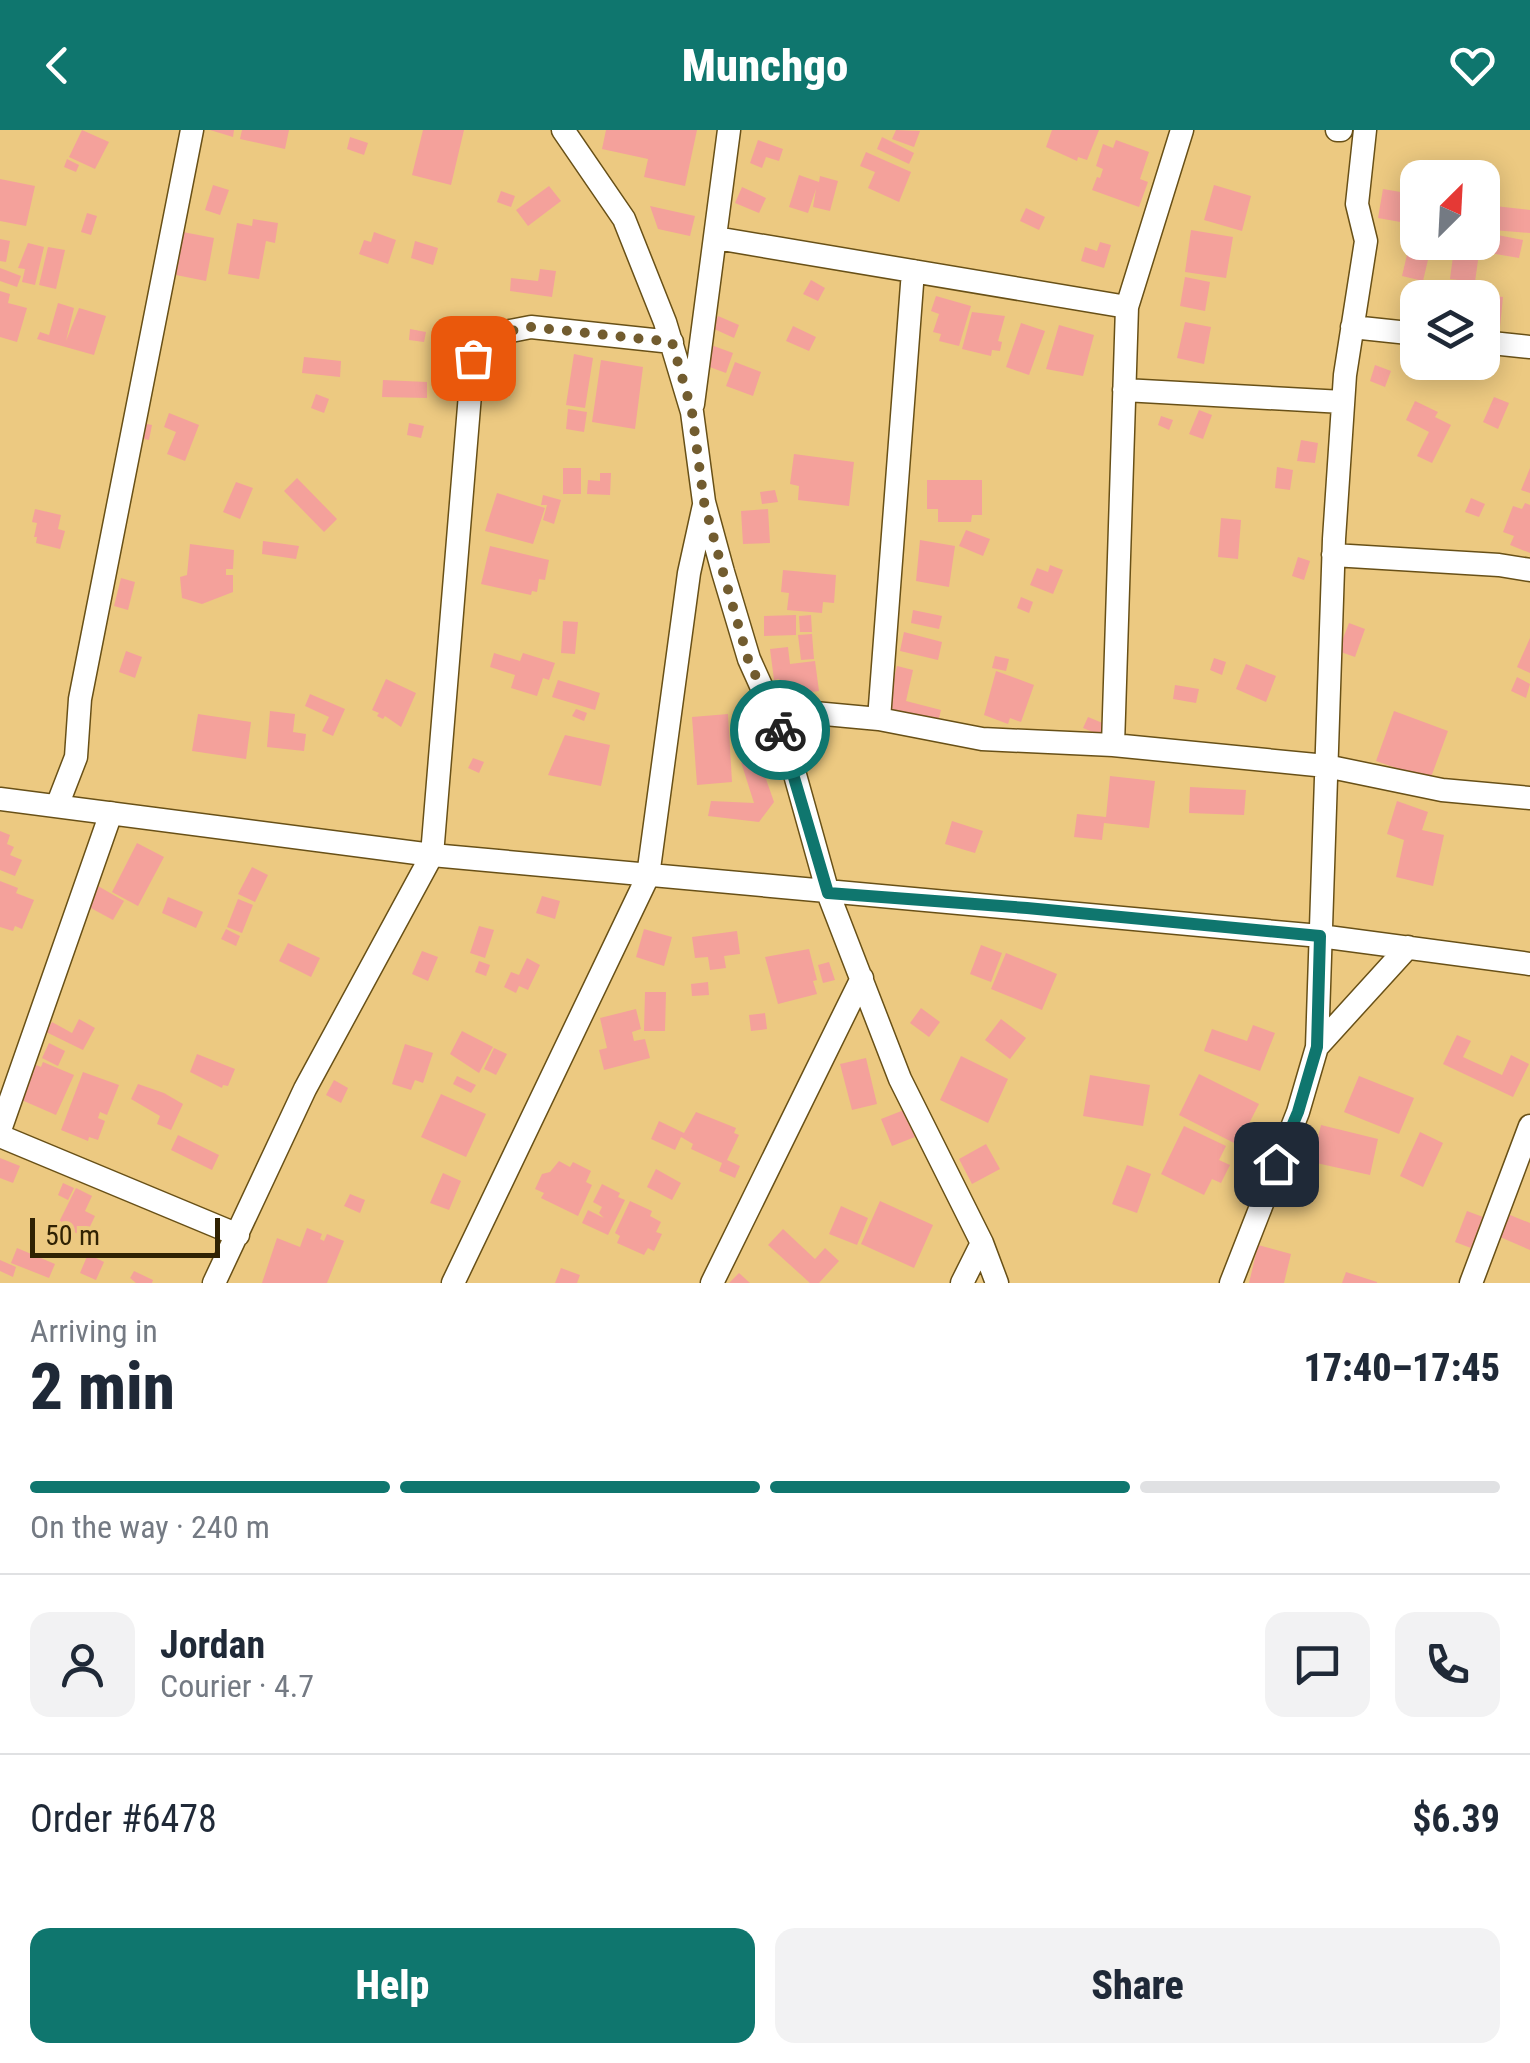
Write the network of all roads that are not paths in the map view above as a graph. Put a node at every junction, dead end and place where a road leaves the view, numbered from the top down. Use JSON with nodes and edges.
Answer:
{"nodes":[{"id":1,"x":192,"y":130,"type":"edge"},
{"id":2,"x":564,"y":130,"type":"edge"},
{"id":3,"x":729,"y":130,"type":"edge"},
{"id":4,"x":1182,"y":130,"type":"edge"},
{"id":5,"x":1365,"y":130,"type":"edge"},
{"id":6,"x":716,"y":238,"type":"junction"},
{"id":7,"x":913,"y":271,"type":"junction"},
{"id":8,"x":1127,"y":307,"type":"junction"},
{"id":9,"x":1352,"y":326,"type":"junction"},
{"id":10,"x":1400,"y":332,"type":"edge"},
{"id":11,"x":672,"y":342,"type":"junction"},
{"id":12,"x":1500,"y":344,"type":"edge"},
{"id":13,"x":1530,"y":347,"type":"edge"},
{"id":14,"x":1124,"y":390,"type":"junction"},
{"id":15,"x":1344,"y":402,"type":"junction"},
{"id":16,"x":692,"y":412,"type":"junction"},
{"id":17,"x":704,"y":502,"type":"junction"},
{"id":18,"x":1333,"y":555,"type":"junction"},
{"id":19,"x":1530,"y":570,"type":"edge"},
{"id":20,"x":772,"y":710,"type":"junction"},
{"id":21,"x":879,"y":719,"type":"junction"},
{"id":22,"x":1113,"y":745,"type":"junction"},
{"id":23,"x":1326,"y":766,"type":"junction"},
{"id":24,"x":1530,"y":798,"type":"edge"},
{"id":25,"x":0,"y":799,"type":"edge"},
{"id":26,"x":57,"y":806,"type":"junction"},
{"id":27,"x":110,"y":812,"type":"junction"},
{"id":28,"x":432,"y":855,"type":"junction"},
{"id":29,"x":648,"y":876,"type":"junction"},
{"id":30,"x":828,"y":893,"type":"junction"},
{"id":31,"x":1320,"y":936,"type":"junction"},
{"id":32,"x":1408,"y":947,"type":"junction"},
{"id":33,"x":1530,"y":964,"type":"edge"},
{"id":34,"x":862,"y":978,"type":"junction"},
{"id":35,"x":1317,"y":1047,"type":"junction"},
{"id":36,"x":1530,"y":1126,"type":"edge"},
{"id":37,"x":0,"y":1133,"type":"edge"},
{"id":38,"x":238,"y":1235,"type":"junction"},
{"id":39,"x":982,"y":1243,"type":"junction"},
{"id":40,"x":214,"y":1283,"type":"edge"},
{"id":41,"x":453,"y":1283,"type":"edge"},
{"id":42,"x":712,"y":1283,"type":"edge"},
{"id":43,"x":962,"y":1283,"type":"edge"},
{"id":44,"x":997,"y":1283,"type":"edge"},
{"id":45,"x":1232,"y":1283,"type":"edge"},
{"id":46,"x":1471,"y":1283,"type":"edge"}],
"edges":[{"from":1,"to":26,"type":"street"},
{"from":2,"to":11,"type":"street"},
{"from":3,"to":6,"type":"street"},
{"from":4,"to":8,"type":"street"},
{"from":5,"to":9,"type":"street"},
{"from":6,"to":7,"type":"street"},
{"from":6,"to":16,"type":"street"},
{"from":7,"to":8,"type":"street"},
{"from":7,"to":21,"type":"street"},
{"from":8,"to":14,"type":"street"},
{"from":9,"to":10,"type":"street"},
{"from":9,"to":15,"type":"street"},
{"from":11,"to":16,"type":"street"},
{"from":11,"to":28,"type":"street"},
{"from":12,"to":13,"type":"street"},
{"from":14,"to":15,"type":"street"},
{"from":14,"to":22,"type":"street"},
{"from":15,"to":18,"type":"street"},
{"from":16,"to":17,"type":"street"},
{"from":17,"to":20,"type":"street"},
{"from":17,"to":29,"type":"street"},
{"from":18,"to":19,"type":"street"},
{"from":18,"to":23,"type":"street"},
{"from":20,"to":21,"type":"street"},
{"from":20,"to":30,"type":"street"},
{"from":21,"to":22,"type":"street"},
{"from":22,"to":23,"type":"street"},
{"from":23,"to":24,"type":"street"},
{"from":23,"to":31,"type":"street"},
{"from":25,"to":26,"type":"street"},
{"from":26,"to":27,"type":"street"},
{"from":27,"to":28,"type":"street"},
{"from":27,"to":37,"type":"street"},
{"from":28,"to":29,"type":"street"},
{"from":28,"to":38,"type":"street"},
{"from":29,"to":30,"type":"street"},
{"from":29,"to":41,"type":"street"},
{"from":30,"to":31,"type":"street"},
{"from":30,"to":34,"type":"street"},
{"from":31,"to":32,"type":"street"},
{"from":31,"to":35,"type":"street"},
{"from":32,"to":33,"type":"street"},
{"from":32,"to":35,"type":"street"},
{"from":34,"to":39,"type":"street"},
{"from":34,"to":42,"type":"street"},
{"from":35,"to":45,"type":"street"},
{"from":36,"to":46,"type":"street"},
{"from":37,"to":38,"type":"street"},
{"from":38,"to":40,"type":"street"},
{"from":39,"to":43,"type":"street"},
{"from":39,"to":44,"type":"street"}]}
